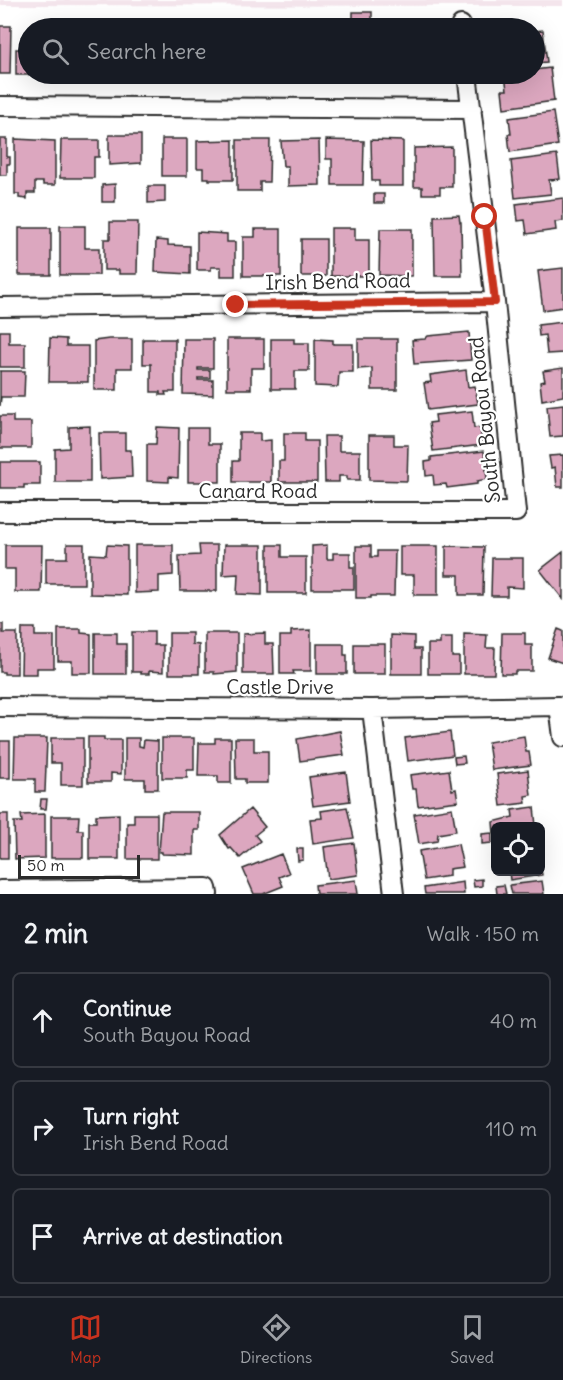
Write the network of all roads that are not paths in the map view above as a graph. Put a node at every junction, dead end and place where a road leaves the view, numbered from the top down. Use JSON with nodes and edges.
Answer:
{"nodes":[{"id":1,"x":468,"y":84,"type":"edge"},
{"id":2,"x":0,"y":106,"type":"edge"},
{"id":3,"x":472,"y":109,"type":"junction"},
{"id":4,"x":495,"y":302,"type":"junction"},
{"id":5,"x":0,"y":307,"type":"edge"},
{"id":6,"x":0,"y":512,"type":"edge"},
{"id":7,"x":516,"y":512,"type":"joint"},
{"id":8,"x":0,"y":708,"type":"edge"},
{"id":9,"x":372,"y":709,"type":"junction"},
{"id":10,"x":563,"y":737,"type":"edge"},
{"id":11,"x":0,"y":890,"type":"edge"},
{"id":12,"x":208,"y":891,"type":"edge"},
{"id":13,"x":25,"y":892,"type":"edge"},
{"id":14,"x":394,"y":894,"type":"edge"}],
"edges":[{"from":1,"to":3,"type":"street","name":"South Bayou Road"},
{"from":2,"to":3,"type":"street"},
{"from":3,"to":4,"type":"street","name":"South Bayou Road"},
{"from":4,"to":5,"type":"street","name":"Irish Bend Road"},
{"from":4,"to":7,"type":"street","name":"South Bayou Road"},
{"from":6,"to":7,"type":"street","name":"Canard Road"},
{"from":8,"to":9,"type":"street","name":"Castle Drive"},
{"from":9,"to":10,"type":"street","name":"Castle Drive"},
{"from":9,"to":14,"type":"street"},
{"from":11,"to":13,"type":"street"},
{"from":12,"to":13,"type":"street"}]}
